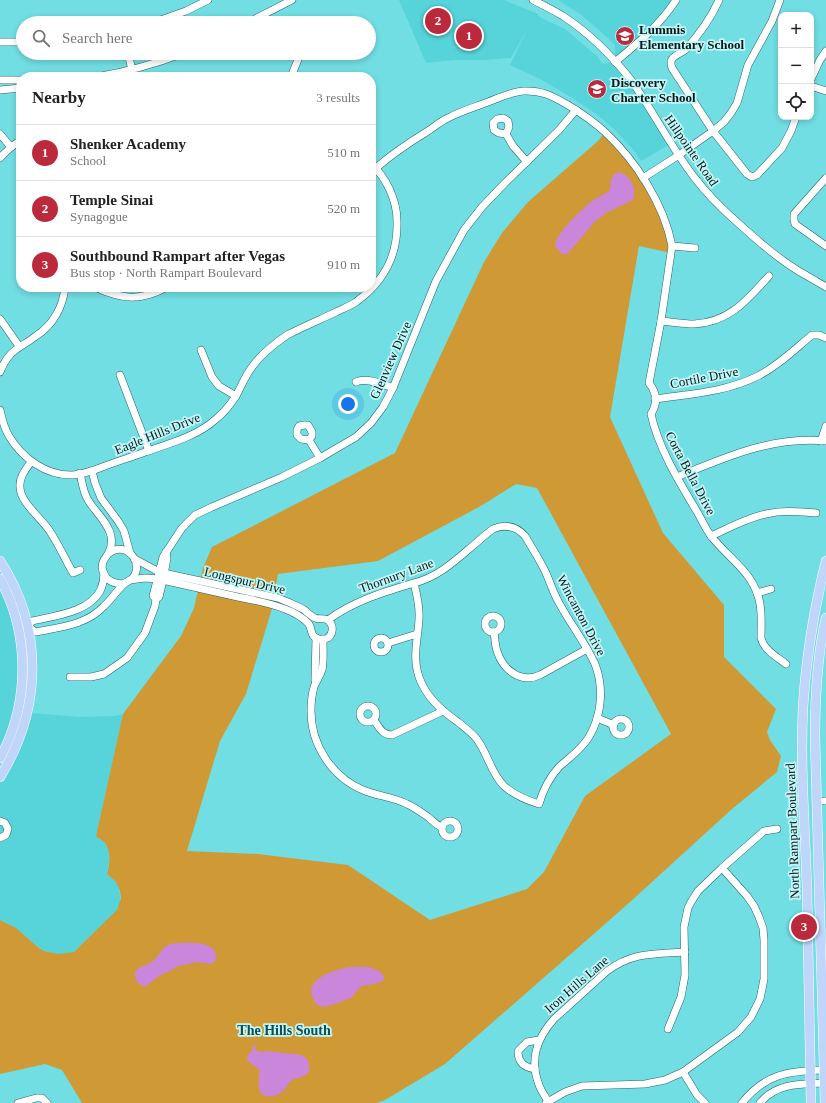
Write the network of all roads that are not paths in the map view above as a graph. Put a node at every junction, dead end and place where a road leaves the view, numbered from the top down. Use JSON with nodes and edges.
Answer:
{"nodes":[{"id":1,"x":208,"y":0,"type":"edge"},
{"id":2,"x":292,"y":0,"type":"edge"},
{"id":3,"x":533,"y":0,"type":"edge"},
{"id":4,"x":676,"y":0,"type":"edge"},
{"id":5,"x":719,"y":0,"type":"edge"},
{"id":6,"x":780,"y":0,"type":"edge"},
{"id":7,"x":172,"y":16,"type":"edge"},
{"id":8,"x":261,"y":16,"type":"edge"},
{"id":9,"x":0,"y":42,"type":"edge"},
{"id":10,"x":16,"y":42,"type":"edge"},
{"id":11,"x":826,"y":51,"type":"edge"},
{"id":12,"x":130,"y":60,"type":"edge"},
{"id":13,"x":164,"y":60,"type":"edge"},
{"id":14,"x":298,"y":60,"type":"edge"},
{"id":15,"x":615,"y":62,"type":"junction"},
{"id":16,"x":132,"y":70,"type":"junction"},
{"id":17,"x":122,"y":72,"type":"edge"},
{"id":18,"x":293,"y":72,"type":"edge"},
{"id":19,"x":814,"y":73,"type":"edge"},
{"id":20,"x":0,"y":80,"type":"edge"},
{"id":21,"x":16,"y":80,"type":"edge"},
{"id":22,"x":814,"y":87,"type":"edge"},
{"id":23,"x":16,"y":88,"type":"edge"},
{"id":24,"x":0,"y":90,"type":"edge"},
{"id":25,"x":826,"y":92,"type":"edge"},
{"id":26,"x":576,"y":110,"type":"junction"},
{"id":27,"x":795,"y":120,"type":"edge"},
{"id":28,"x":713,"y":131,"type":"junction"},
{"id":29,"x":0,"y":134,"type":"edge"},
{"id":30,"x":506,"y":134,"type":"dead end"},
{"id":31,"x":16,"y":144,"type":"edge"},
{"id":32,"x":11,"y":147,"type":"junction"},
{"id":33,"x":2,"y":155,"type":"edge"},
{"id":34,"x":679,"y":155,"type":"junction"},
{"id":35,"x":526,"y":162,"type":"junction"},
{"id":36,"x":376,"y":164,"type":"edge"},
{"id":37,"x":376,"y":169,"type":"edge"},
{"id":38,"x":643,"y":178,"type":"junction"},
{"id":39,"x":826,"y":178,"type":"edge"},
{"id":40,"x":672,"y":246,"type":"junction"},
{"id":41,"x":826,"y":246,"type":"edge"},
{"id":42,"x":694,"y":248,"type":"dead end"},
{"id":43,"x":769,"y":276,"type":"dead end"},
{"id":44,"x":376,"y":284,"type":"edge"},
{"id":45,"x":826,"y":287,"type":"edge"},
{"id":46,"x":65,"y":292,"type":"edge"},
{"id":47,"x":106,"y":292,"type":"edge"},
{"id":48,"x":158,"y":292,"type":"edge"},
{"id":49,"x":368,"y":292,"type":"edge"},
{"id":50,"x":0,"y":319,"type":"edge"},
{"id":51,"x":660,"y":321,"type":"junction"},
{"id":52,"x":826,"y":338,"type":"edge"},
{"id":53,"x":19,"y":346,"type":"junction"},
{"id":54,"x":201,"y":350,"type":"dead end"},
{"id":55,"x":0,"y":372,"type":"edge"},
{"id":56,"x":120,"y":375,"type":"dead end"},
{"id":57,"x":356,"y":382,"type":"dead end"},
{"id":58,"x":393,"y":388,"type":"junction"},
{"id":59,"x":236,"y":396,"type":"junction"},
{"id":60,"x":655,"y":399,"type":"junction"},
{"id":61,"x":0,"y":410,"type":"edge"},
{"id":62,"x":826,"y":426,"type":"edge"},
{"id":63,"x":309,"y":440,"type":"dead end"},
{"id":64,"x":823,"y":441,"type":"edge"},
{"id":65,"x":149,"y":451,"type":"junction"},
{"id":66,"x":320,"y":458,"type":"junction"},
{"id":67,"x":31,"y":462,"type":"junction"},
{"id":68,"x":92,"y":470,"type":"junction"},
{"id":69,"x":80,"y":473,"type":"junction"},
{"id":70,"x":677,"y":477,"type":"junction"},
{"id":71,"x":816,"y":513,"type":"dead end"},
{"id":72,"x":510,"y":527,"type":"joint"},
{"id":73,"x":711,"y":536,"type":"junction"},
{"id":74,"x":130,"y":553,"type":"junction"},
{"id":75,"x":108,"y":554,"type":"junction"},
{"id":76,"x":135,"y":559,"type":"junction"},
{"id":77,"x":0,"y":561,"type":"edge"},
{"id":78,"x":826,"y":561,"type":"edge"},
{"id":79,"x":80,"y":570,"type":"dead end"},
{"id":80,"x":104,"y":573,"type":"junction"},
{"id":81,"x":161,"y":576,"type":"junction"},
{"id":82,"x":0,"y":579,"type":"edge"},
{"id":83,"x":129,"y":581,"type":"junction"},
{"id":84,"x":414,"y":583,"type":"junction"},
{"id":85,"x":771,"y":589,"type":"dead end"},
{"id":86,"x":757,"y":593,"type":"junction"},
{"id":87,"x":826,"y":618,"type":"edge"},
{"id":88,"x":328,"y":620,"type":"junction"},
{"id":89,"x":812,"y":625,"type":"junction"},
{"id":90,"x":28,"y":627,"type":"junction"},
{"id":91,"x":824,"y":627,"type":"junction"},
{"id":92,"x":18,"y":629,"type":"junction"},
{"id":93,"x":494,"y":632,"type":"dead end"},
{"id":94,"x":417,"y":634,"type":"junction"},
{"id":95,"x":320,"y":639,"type":"junction"},
{"id":96,"x":388,"y":643,"type":"dead end"},
{"id":97,"x":587,"y":649,"type":"junction"},
{"id":98,"x":786,"y":664,"type":"dead end"},
{"id":99,"x":70,"y":677,"type":"dead end"},
{"id":100,"x":443,"y":711,"type":"junction"},
{"id":101,"x":597,"y":718,"type":"junction"},
{"id":102,"x":374,"y":720,"type":"dead end"},
{"id":103,"x":614,"y":725,"type":"dead end"},
{"id":104,"x":0,"y":758,"type":"edge"},
{"id":105,"x":0,"y":777,"type":"edge"},
{"id":106,"x":0,"y":821,"type":"edge"},
{"id":107,"x":442,"y":827,"type":"dead end"},
{"id":108,"x":777,"y":829,"type":"dead end"},
{"id":109,"x":0,"y":838,"type":"edge"},
{"id":110,"x":722,"y":868,"type":"junction"},
{"id":111,"x":807,"y":898,"type":"junction"},
{"id":112,"x":823,"y":898,"type":"edge"},
{"id":113,"x":685,"y":952,"type":"junction"},
{"id":114,"x":668,"y":1029,"type":"dead end"},
{"id":115,"x":539,"y":1040,"type":"junction"},
{"id":116,"x":535,"y":1069,"type":"junction"},
{"id":117,"x":810,"y":1070,"type":"junction"},
{"id":118,"x":823,"y":1070,"type":"junction"},
{"id":119,"x":683,"y":1072,"type":"junction"},
{"id":120,"x":811,"y":1083,"type":"junction"},
{"id":121,"x":824,"y":1083,"type":"junction"},
{"id":122,"x":45,"y":1100,"type":"edge"},
{"id":123,"x":547,"y":1102,"type":"edge"},
{"id":124,"x":18,"y":1103,"type":"edge"},
{"id":125,"x":705,"y":1103,"type":"edge"},
{"id":126,"x":742,"y":1103,"type":"edge"},
{"id":127,"x":760,"y":1103,"type":"edge"},
{"id":128,"x":811,"y":1103,"type":"edge"},
{"id":129,"x":825,"y":1103,"type":"edge"}],
"edges":[{"from":1,"to":7,"type":"street"},
{"from":2,"to":8,"type":"street"},
{"from":3,"to":15,"type":"street","name":"Hillpointe Road"},
{"from":4,"to":15,"type":"street"},
{"from":5,"to":28,"type":"street"},
{"from":6,"to":28,"type":"street"},
{"from":9,"to":10,"type":"street"},
{"from":11,"to":19,"type":"street"},
{"from":12,"to":16,"type":"street"},
{"from":13,"to":16,"type":"street"},
{"from":14,"to":18,"type":"street"},
{"from":15,"to":34,"type":"street","name":"Hillpointe Road"},
{"from":16,"to":17,"type":"street"},
{"from":20,"to":21,"type":"street"},
{"from":22,"to":25,"type":"street"},
{"from":23,"to":24,"type":"street"},
{"from":26,"to":35,"type":"street","name":"Glenview Drive"},
{"from":26,"to":36,"type":"street","name":"Corta Bella Drive"},
{"from":26,"to":38,"type":"street","name":"Corta Bella Drive"},
{"from":27,"to":28,"type":"street"},
{"from":28,"to":34,"type":"street"},
{"from":29,"to":32,"type":"street"},
{"from":30,"to":35,"type":"street"},
{"from":31,"to":32,"type":"street"},
{"from":32,"to":33,"type":"street"},
{"from":34,"to":38,"type":"street"},
{"from":34,"to":45,"type":"street","name":"Hillpointe Road"},
{"from":35,"to":58,"type":"street","name":"Glenview Drive"},
{"from":37,"to":44,"type":"street","name":"Eagle Hills Drive"},
{"from":38,"to":40,"type":"street","name":"Corta Bella Drive"},
{"from":39,"to":41,"type":"street"},
{"from":40,"to":42,"type":"street"},
{"from":40,"to":51,"type":"street","name":"Corta Bella Drive"},
{"from":43,"to":51,"type":"street"},
{"from":46,"to":53,"type":"street"},
{"from":47,"to":48,"type":"street"},
{"from":49,"to":59,"type":"street","name":"Eagle Hills Drive"},
{"from":50,"to":53,"type":"street"},
{"from":51,"to":60,"type":"street","name":"Corta Bella Drive"},
{"from":52,"to":60,"type":"street","name":"Cortile Drive"},
{"from":53,"to":55,"type":"street"},
{"from":54,"to":59,"type":"street"},
{"from":56,"to":65,"type":"street"},
{"from":57,"to":58,"type":"street"},
{"from":58,"to":66,"type":"street","name":"Glenview Drive"},
{"from":59,"to":65,"type":"street","name":"Eagle Hills Drive"},
{"from":60,"to":70,"type":"street","name":"Corta Bella Drive"},
{"from":61,"to":67,"type":"street","name":"Eagle Hills Drive"},
{"from":62,"to":64,"type":"street"},
{"from":63,"to":66,"type":"street"},
{"from":64,"to":70,"type":"street"},
{"from":65,"to":68,"type":"street","name":"Eagle Hills Drive"},
{"from":66,"to":81,"type":"street","name":"Glenview Drive"},
{"from":67,"to":69,"type":"street","name":"Eagle Hills Drive"},
{"from":67,"to":79,"type":"street"},
{"from":68,"to":69,"type":"street","name":"Eagle Hills Drive"},
{"from":68,"to":74,"type":"street"},
{"from":69,"to":75,"type":"street"},
{"from":70,"to":73,"type":"street","name":"Corta Bella Drive"},
{"from":71,"to":73,"type":"street"},
{"from":72,"to":84,"type":"street","name":"Thornury Lane"},
{"from":72,"to":97,"type":"street","name":"Wincanton Drive"},
{"from":73,"to":86,"type":"street","name":"Corta Bella Drive"},
{"from":74,"to":75,"type":"street"},
{"from":74,"to":76,"type":"street"},
{"from":75,"to":80,"type":"street"},
{"from":76,"to":81,"type":"street","name":"Longspur Drive"},
{"from":76,"to":83,"type":"street"},
{"from":77,"to":90,"type":"main road"},
{"from":78,"to":89,"type":"main road","name":"North Rampart Boulevard"},
{"from":80,"to":83,"type":"street"},
{"from":80,"to":90,"type":"street"},
{"from":81,"to":83,"type":"street","name":"Longspur Drive"},
{"from":81,"to":88,"type":"street","name":"Longspur Drive"},
{"from":81,"to":95,"type":"street","name":"Longspur Drive"},
{"from":81,"to":99,"type":"street","name":"Glenview Drive"},
{"from":82,"to":92,"type":"main road"},
{"from":83,"to":90,"type":"street"},
{"from":84,"to":88,"type":"street","name":"Thornury Lane"},
{"from":84,"to":94,"type":"street"},
{"from":85,"to":86,"type":"street"},
{"from":86,"to":98,"type":"street","name":"Corta Bella Drive"},
{"from":87,"to":91,"type":"main road","name":"North Rampart Boulevard"},
{"from":88,"to":95,"type":"street"},
{"from":89,"to":91,"type":"main road"},
{"from":89,"to":111,"type":"main road","name":"North Rampart Boulevard"},
{"from":90,"to":92,"type":"street"},
{"from":90,"to":105,"type":"main road"},
{"from":91,"to":112,"type":"main road","name":"North Rampart Boulevard"},
{"from":92,"to":104,"type":"main road"},
{"from":93,"to":97,"type":"street"},
{"from":94,"to":96,"type":"street"},
{"from":94,"to":100,"type":"street"},
{"from":95,"to":107,"type":"street"},
{"from":97,"to":101,"type":"street","name":"Wincanton Drive"},
{"from":100,"to":101,"type":"street","name":"Wincanton Drive"},
{"from":100,"to":102,"type":"street"},
{"from":101,"to":103,"type":"street"},
{"from":106,"to":109,"type":"street"},
{"from":108,"to":110,"type":"street"},
{"from":110,"to":113,"type":"street"},
{"from":110,"to":119,"type":"street"},
{"from":111,"to":112,"type":"main road"},
{"from":111,"to":117,"type":"main road","name":"North Rampart Boulevard"},
{"from":112,"to":118,"type":"main road","name":"North Rampart Boulevard"},
{"from":113,"to":114,"type":"street"},
{"from":113,"to":115,"type":"street","name":"Iron Hills Lane"},
{"from":115,"to":116,"type":"street","name":"Iron Hills Lane"},
{"from":115,"to":116,"type":"street"},
{"from":116,"to":123,"type":"street","name":"Iron Hills Lane"},
{"from":117,"to":118,"type":"street"},
{"from":117,"to":120,"type":"main road","name":"North Rampart Boulevard"},
{"from":117,"to":126,"type":"street"},
{"from":118,"to":121,"type":"main road","name":"North Rampart Boulevard"},
{"from":119,"to":123,"type":"street"},
{"from":119,"to":125,"type":"street"},
{"from":120,"to":121,"type":"street"},
{"from":120,"to":127,"type":"street"},
{"from":120,"to":128,"type":"main road","name":"North Rampart Boulevard"},
{"from":121,"to":129,"type":"main road","name":"North Rampart Boulevard"},
{"from":122,"to":124,"type":"street"}]}
